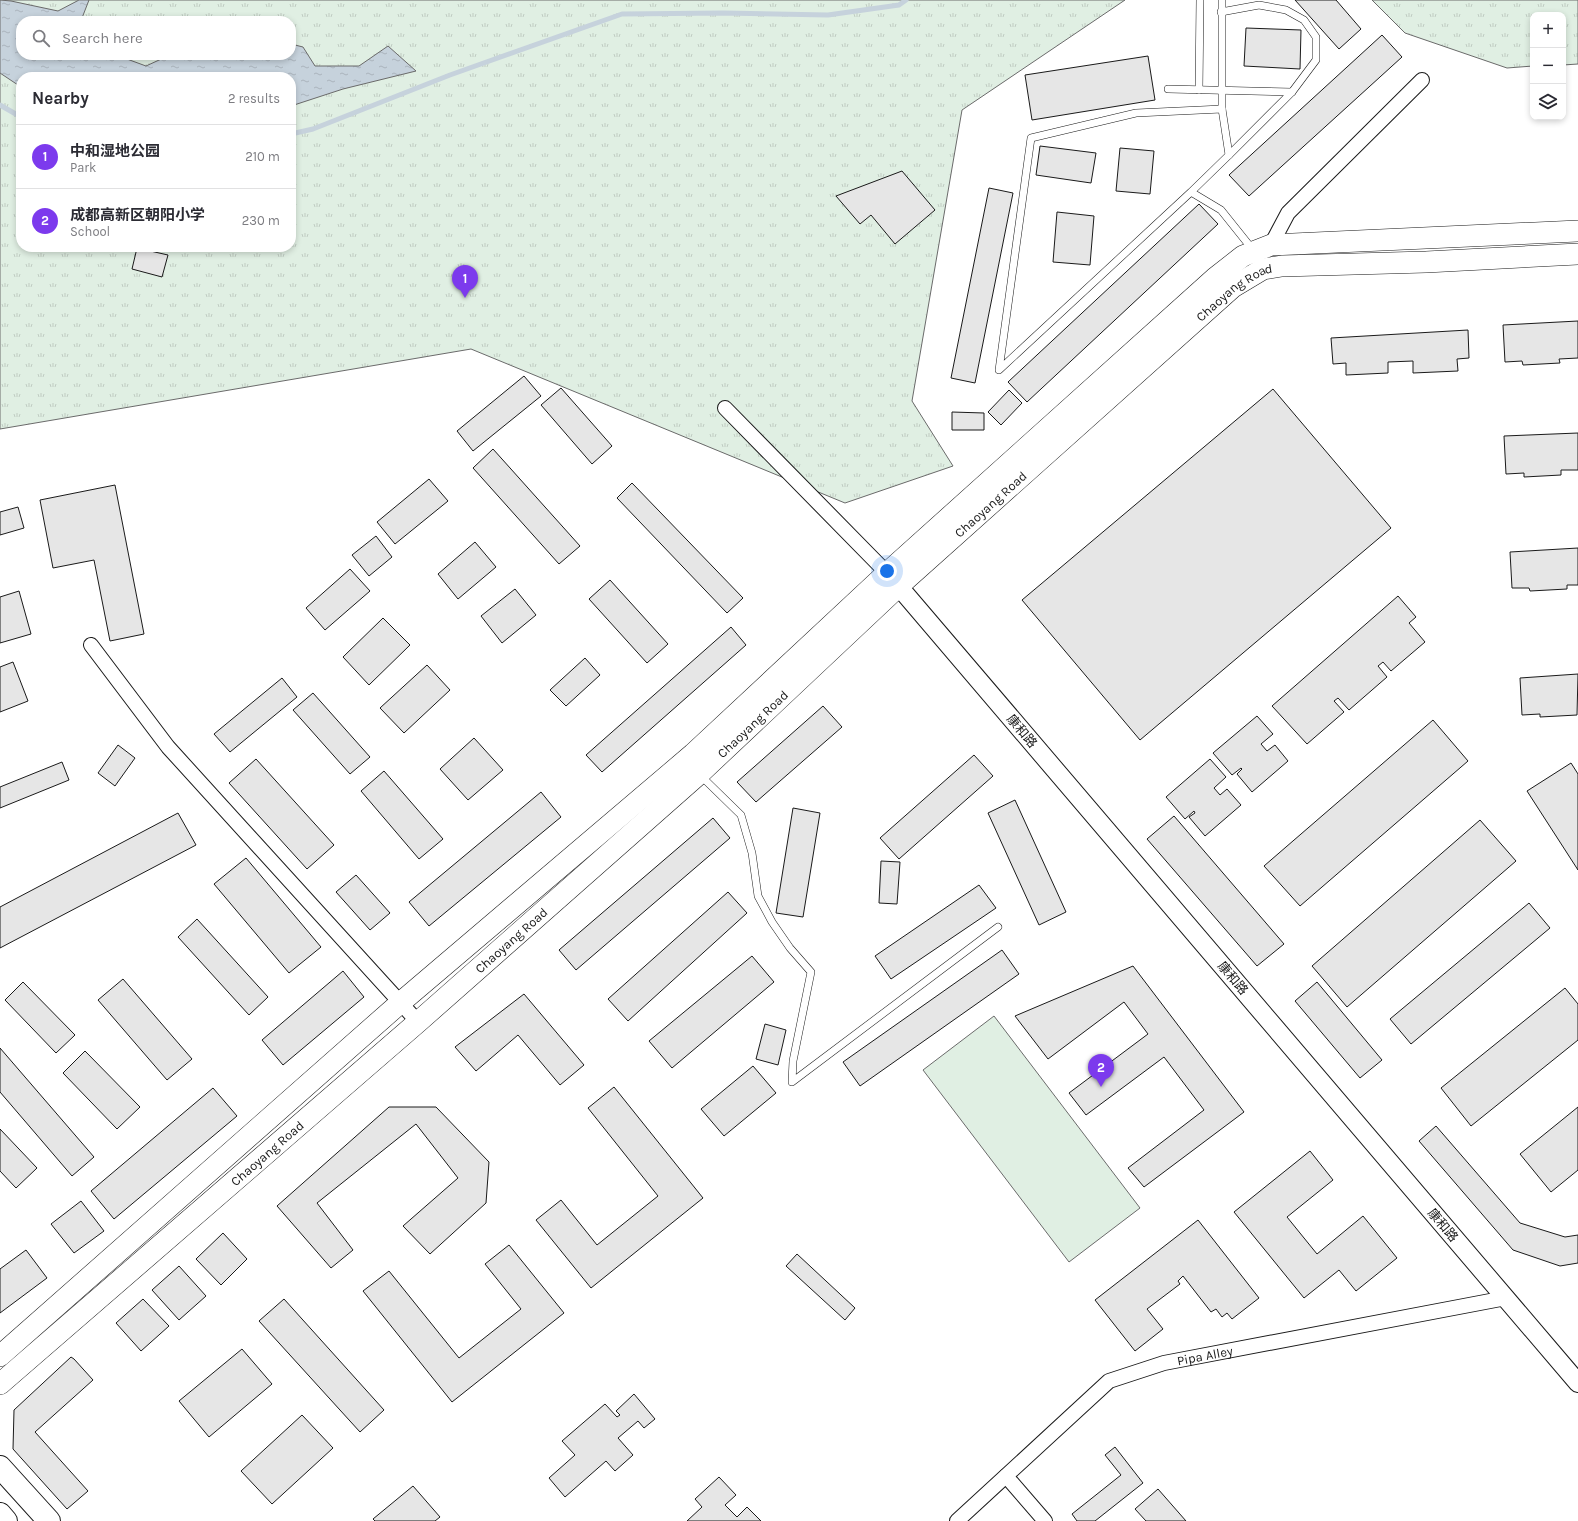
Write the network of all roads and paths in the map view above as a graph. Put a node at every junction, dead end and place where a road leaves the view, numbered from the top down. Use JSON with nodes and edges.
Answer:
{"nodes":[{"id":1,"x":1200,"y":0,"type":"edge"},
{"id":2,"x":1222,"y":0,"type":"edge"},
{"id":3,"x":1221,"y":12,"type":"junction"},
{"id":4,"x":1422,"y":80,"type":"dead end"},
{"id":5,"x":1168,"y":89,"type":"dead end"},
{"id":6,"x":1200,"y":90,"type":"junction"},
{"id":7,"x":1222,"y":91,"type":"junction"},
{"id":8,"x":1292,"y":92,"type":"junction"},
{"id":9,"x":1222,"y":109,"type":"junction"},
{"id":10,"x":1229,"y":155,"type":"junction"},
{"id":11,"x":1191,"y":192,"type":"junction"},
{"id":12,"x":1578,"y":232,"type":"edge"},
{"id":13,"x":1263,"y":248,"type":"junction"},
{"id":14,"x":1578,"y":254,"type":"edge"},
{"id":15,"x":724,"y":408,"type":"dead end"},
{"id":16,"x":893,"y":580,"type":"junction"},
{"id":17,"x":91,"y":645,"type":"dead end"},
{"id":18,"x":699,"y":774,"type":"junction"},
{"id":19,"x":998,"y":927,"type":"dead end"},
{"id":20,"x":400,"y":1003,"type":"junction"},
{"id":21,"x":418,"y":1022,"type":"junction"},
{"id":22,"x":1506,"y":1298,"type":"junction"},
{"id":23,"x":0,"y":1356,"type":"edge"},
{"id":24,"x":1578,"y":1383,"type":"edge"},
{"id":25,"x":0,"y":1384,"type":"edge"},
{"id":26,"x":0,"y":1467,"type":"edge"},
{"id":27,"x":1006,"y":1476,"type":"junction"},
{"id":28,"x":0,"y":1514,"type":"edge"},
{"id":29,"x":6,"y":1521,"type":"edge"},
{"id":30,"x":49,"y":1521,"type":"edge"},
{"id":31,"x":957,"y":1521,"type":"edge"},
{"id":32,"x":1045,"y":1521,"type":"edge"}],
"edges":[{"from":1,"to":6,"type":"lane"},
{"from":2,"to":3,"type":"lane"},
{"from":3,"to":7,"type":"lane"},
{"from":3,"to":8,"type":"lane"},
{"from":4,"to":13,"type":"street","name":"Chaoyang Road"},
{"from":5,"to":6,"type":"lane"},
{"from":6,"to":7,"type":"lane"},
{"from":7,"to":8,"type":"lane"},
{"from":7,"to":9,"type":"lane"},
{"from":8,"to":10,"type":"lane"},
{"from":9,"to":10,"type":"lane"},
{"from":9,"to":11,"type":"lane"},
{"from":10,"to":11,"type":"lane"},
{"from":11,"to":13,"type":"lane"},
{"from":12,"to":13,"type":"main road"},
{"from":13,"to":16,"type":"main road","name":"Chaoyang Road"},
{"from":14,"to":16,"type":"main road","name":"Chaoyang Road"},
{"from":15,"to":16,"type":"street"},
{"from":16,"to":18,"type":"main road","name":"Chaoyang Road"},
{"from":16,"to":20,"type":"main road","name":"Chaoyang Road"},
{"from":16,"to":22,"type":"street","name":"康和路"},
{"from":17,"to":20,"type":"street"},
{"from":18,"to":19,"type":"lane"},
{"from":18,"to":21,"type":"main road","name":"Chaoyang Road"},
{"from":20,"to":21,"type":"street"},
{"from":20,"to":23,"type":"main road","name":"Chaoyang Road"},
{"from":21,"to":25,"type":"main road","name":"Chaoyang Road"},
{"from":22,"to":24,"type":"street","name":"康和路"},
{"from":22,"to":27,"type":"street","name":"Pipa Alley"},
{"from":26,"to":30,"type":"main road"},
{"from":27,"to":31,"type":"street","name":"Pipa Alley"},
{"from":27,"to":32,"type":"street"},
{"from":28,"to":29,"type":"main road"}]}
